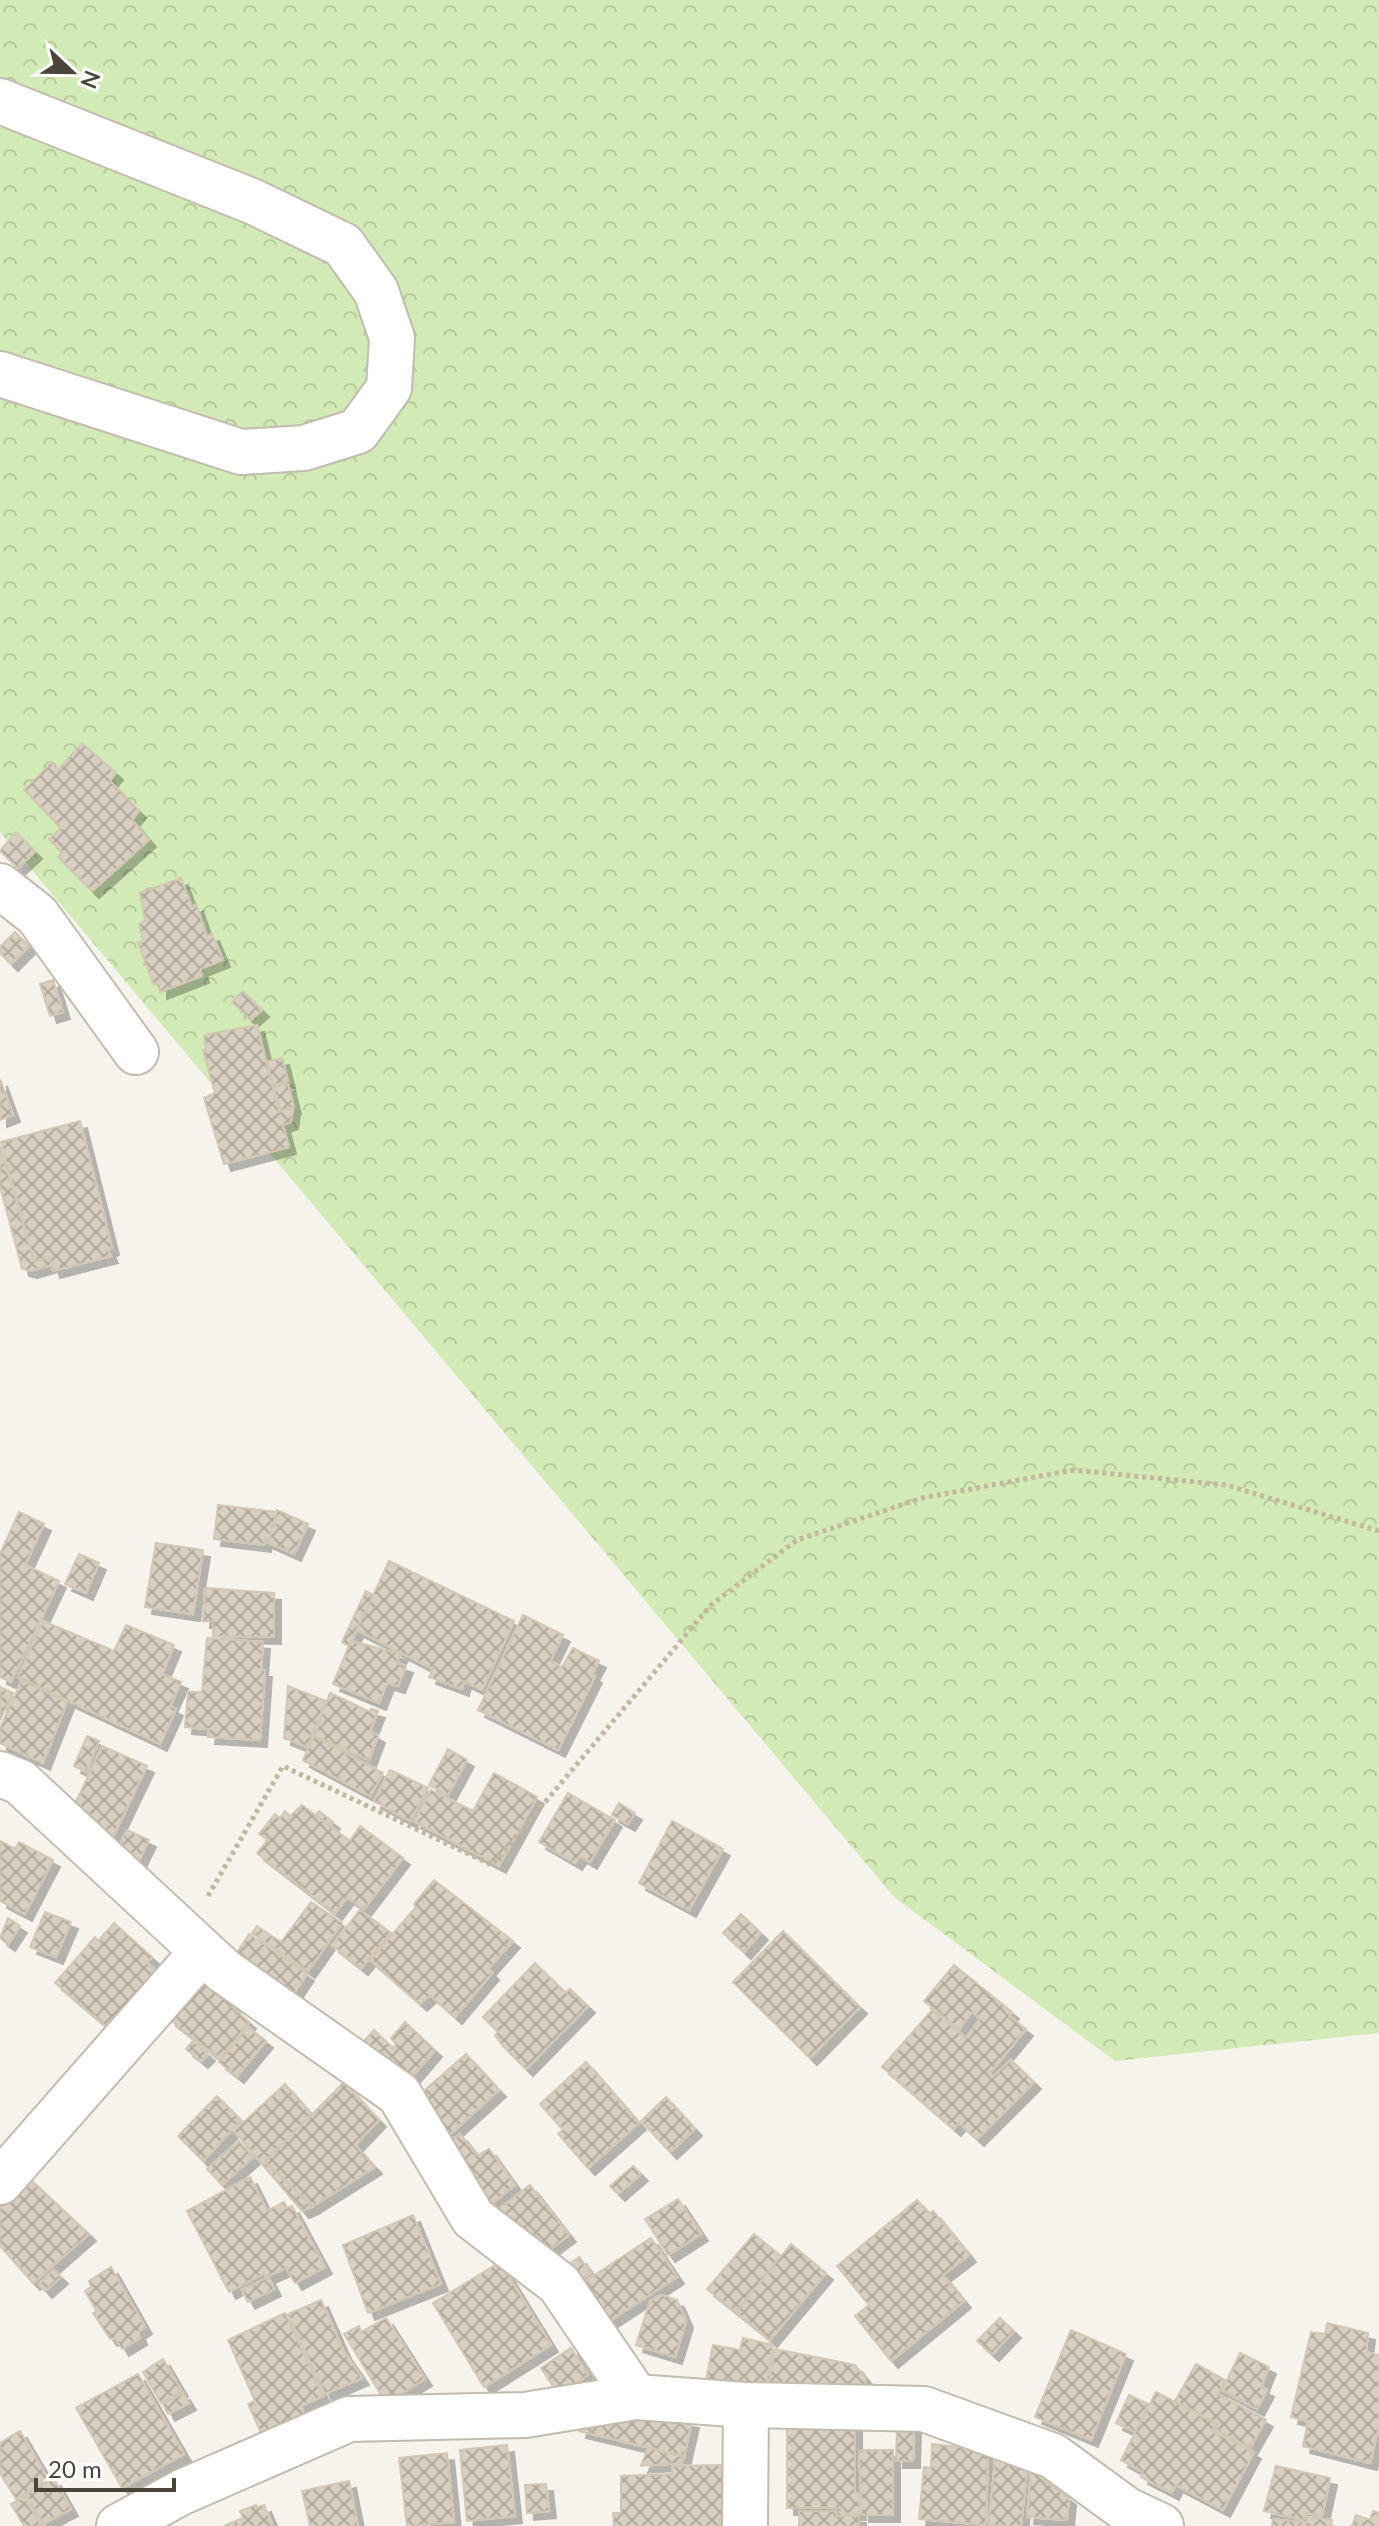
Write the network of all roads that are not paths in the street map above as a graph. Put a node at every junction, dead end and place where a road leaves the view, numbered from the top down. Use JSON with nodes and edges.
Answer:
{"nodes":[{"id":1,"x":0,"y":101,"type":"edge"},
{"id":2,"x":0,"y":374,"type":"edge"},
{"id":3,"x":0,"y":886,"type":"edge"},
{"id":4,"x":136,"y":1052,"type":"dead end"},
{"id":5,"x":0,"y":1774,"type":"edge"},
{"id":6,"x":193,"y":1944,"type":"junction"},
{"id":7,"x":0,"y":2182,"type":"edge"},
{"id":8,"x":636,"y":2397,"type":"junction"},
{"id":9,"x":746,"y":2405,"type":"junction"},
{"id":10,"x":119,"y":2526,"type":"edge"},
{"id":11,"x":745,"y":2526,"type":"edge"},
{"id":12,"x":1161,"y":2526,"type":"edge"}],
"edges":[{"from":1,"to":2,"type":"street"},
{"from":3,"to":4,"type":"street"},
{"from":5,"to":6,"type":"street"},
{"from":6,"to":7,"type":"street"},
{"from":6,"to":8,"type":"street"},
{"from":8,"to":9,"type":"street"},
{"from":8,"to":10,"type":"street"},
{"from":9,"to":11,"type":"street"},
{"from":9,"to":12,"type":"street"}]}
